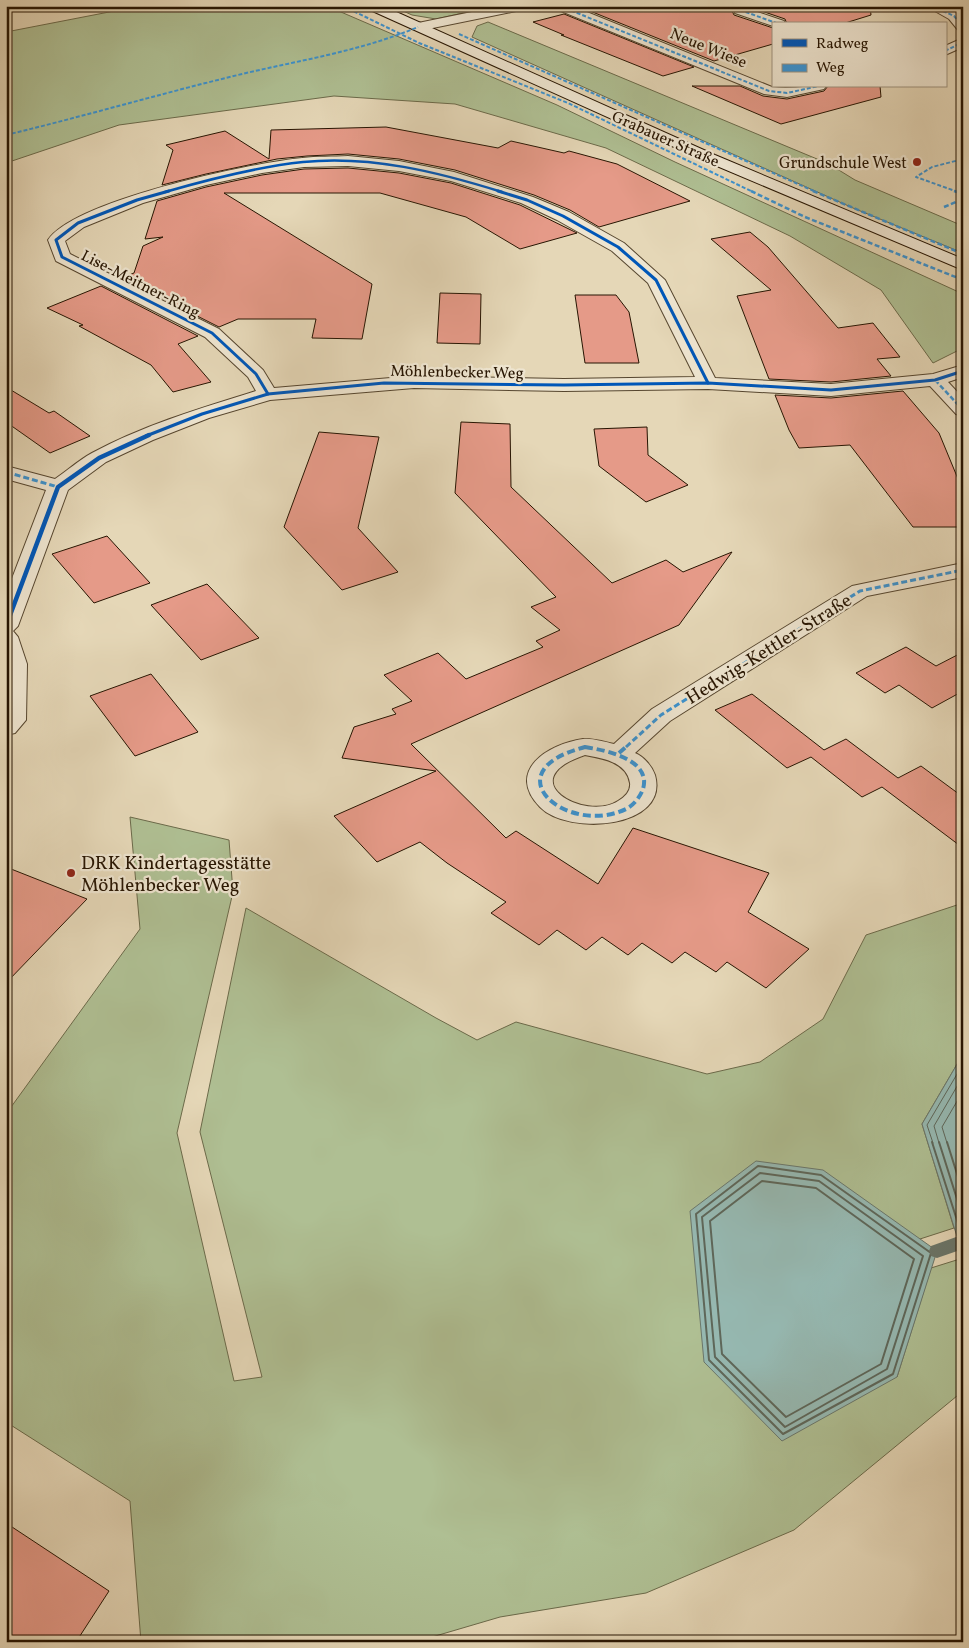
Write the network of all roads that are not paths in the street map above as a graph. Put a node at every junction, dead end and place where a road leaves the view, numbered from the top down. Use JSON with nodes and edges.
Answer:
{"nodes":[{"id":1,"x":372,"y":6,"type":"edge"},
{"id":2,"x":521,"y":6,"type":"edge"},
{"id":3,"x":560,"y":6,"type":"edge"},
{"id":4,"x":932,"y":6,"type":"edge"},
{"id":5,"x":740,"y":10,"type":"dead end"},
{"id":6,"x":958,"y":15,"type":"edge"},
{"id":7,"x":773,"y":22,"type":"edge"},
{"id":8,"x":418,"y":27,"type":"junction"},
{"id":9,"x":963,"y":27,"type":"edge"},
{"id":10,"x":963,"y":42,"type":"edge"},
{"id":11,"x":946,"y":51,"type":"edge"},
{"id":12,"x":810,"y":88,"type":"edge"},
{"id":13,"x":963,"y":265,"type":"edge"},
{"id":14,"x":963,"y":371,"type":"edge"},
{"id":15,"x":934,"y":380,"type":"junction"},
{"id":16,"x":708,"y":383,"type":"junction"},
{"id":17,"x":268,"y":394,"type":"junction"},
{"id":18,"x":963,"y":410,"type":"edge"},
{"id":19,"x":6,"y":472,"type":"edge"},
{"id":20,"x":58,"y":487,"type":"junction"},
{"id":21,"x":963,"y":570,"type":"edge"},
{"id":22,"x":6,"y":626,"type":"edge"},
{"id":23,"x":6,"y":637,"type":"edge"},
{"id":24,"x":6,"y":727,"type":"edge"},
{"id":25,"x":619,"y":753,"type":"dead end"}],
"edges":[{"from":1,"to":8,"type":"street","name":"Grabauer Straße"},
{"from":2,"to":8,"type":"street"},
{"from":3,"to":12,"type":"street","name":"Neue Wiese"},
{"from":4,"to":6,"type":"street"},
{"from":5,"to":7,"type":"street"},
{"from":6,"to":9,"type":"street"},
{"from":8,"to":13,"type":"street","name":"Grabauer Straße"},
{"from":10,"to":11,"type":"street"},
{"from":14,"to":15,"type":"street","name":"Möhlenbecker Weg"},
{"from":15,"to":16,"type":"street","name":"Möhlenbecker Weg"},
{"from":15,"to":18,"type":"street"},
{"from":16,"to":17,"type":"street","name":"Möhlenbecker Weg"},
{"from":16,"to":17,"type":"street","name":"Lise-Meitner-Ring"},
{"from":17,"to":20,"type":"street","name":"Möhlenbecker Weg"},
{"from":19,"to":20,"type":"street"},
{"from":20,"to":22,"type":"street"},
{"from":21,"to":25,"type":"street","name":"Hedwig-Kettler-Straße"},
{"from":23,"to":24,"type":"street"}]}
